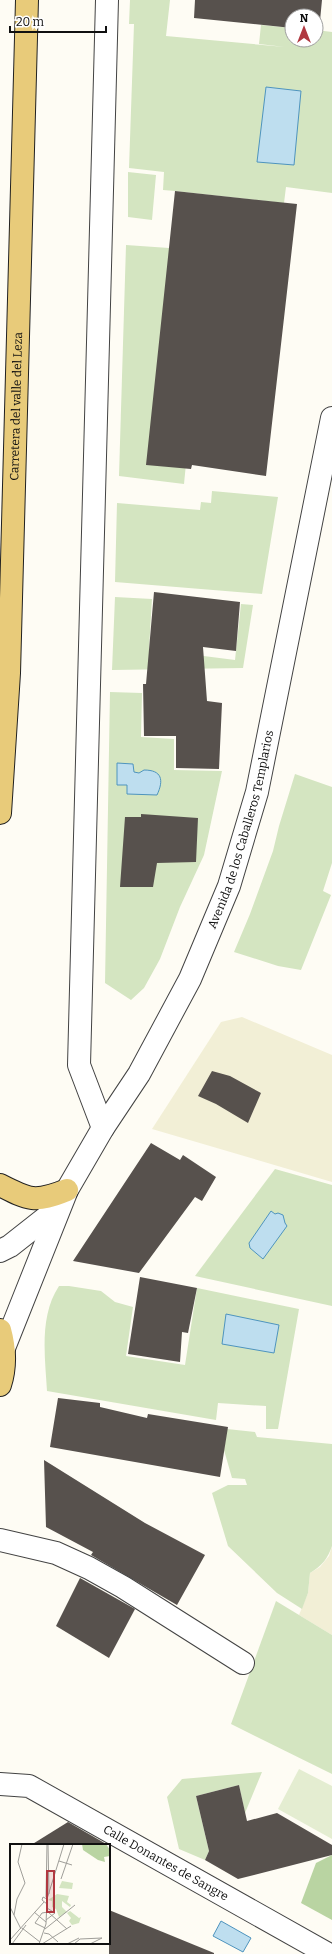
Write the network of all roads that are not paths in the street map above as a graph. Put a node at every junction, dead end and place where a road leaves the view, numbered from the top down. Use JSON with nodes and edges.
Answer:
{"nodes":[{"id":1,"x":27,"y":0,"type":"edge"},
{"id":2,"x":107,"y":0,"type":"edge"},
{"id":3,"x":332,"y":418,"type":"edge"},
{"id":4,"x":0,"y":813,"type":"edge"},
{"id":5,"x":103,"y":1128,"type":"junction"},
{"id":6,"x":0,"y":1185,"type":"edge"},
{"id":7,"x":62,"y":1199,"type":"junction"},
{"id":8,"x":0,"y":1251,"type":"edge"},
{"id":9,"x":2,"y":1339,"type":"edge"},
{"id":10,"x":0,"y":1385,"type":"edge"},
{"id":11,"x":0,"y":1540,"type":"edge"},
{"id":12,"x":243,"y":1663,"type":"dead end"},
{"id":13,"x":0,"y":1784,"type":"edge"},
{"id":14,"x":328,"y":1954,"type":"edge"}],
"edges":[{"from":1,"to":4,"type":"main road","name":"Carretera del valle del Leza"},
{"from":2,"to":5,"type":"street"},
{"from":3,"to":5,"type":"street","name":"Avenida de los Caballeros Templarios"},
{"from":5,"to":7,"type":"street","name":"Avenida de los Caballeros Templarios"},
{"from":6,"to":7,"type":"main road"},
{"from":7,"to":8,"type":"street","name":"Avenida de los Caballeros Templarios"},
{"from":7,"to":9,"type":"street","name":"Avenida de los Caballeros Templarios"},
{"from":9,"to":10,"type":"main road"},
{"from":11,"to":12,"type":"street"},
{"from":13,"to":14,"type":"street","name":"Calle Donantes de Sangre"}]}
